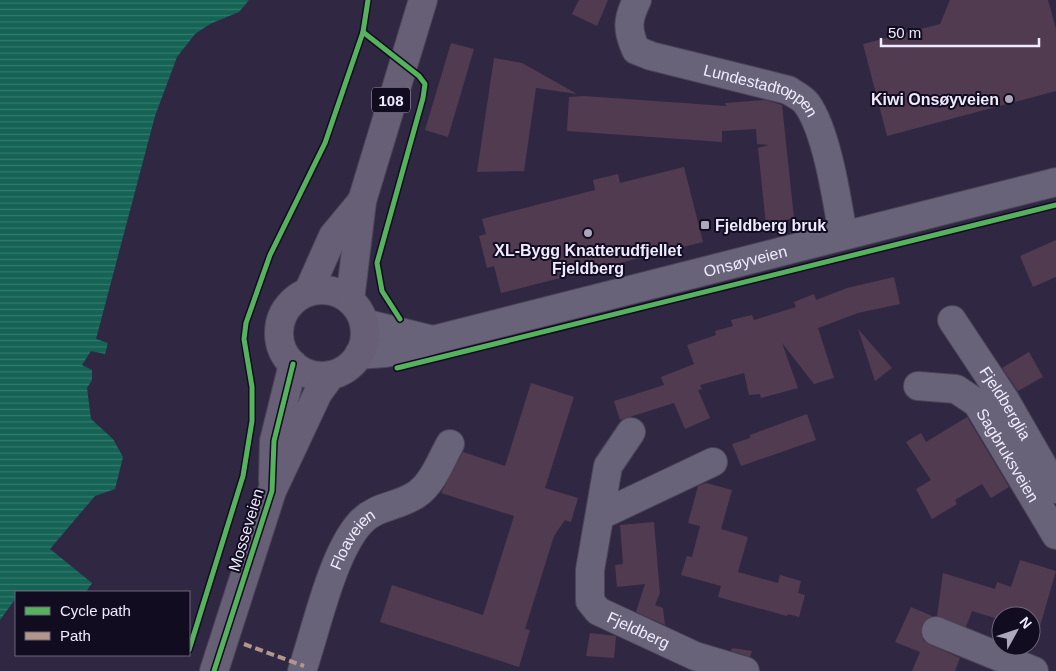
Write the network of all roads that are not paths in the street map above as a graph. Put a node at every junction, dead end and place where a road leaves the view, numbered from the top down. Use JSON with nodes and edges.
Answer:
{"nodes":[{"id":1,"x":423,"y":0,"type":"edge"},
{"id":2,"x":637,"y":0,"type":"edge"},
{"id":3,"x":1056,"y":182,"type":"edge"},
{"id":4,"x":362,"y":201,"type":"junction"},
{"id":5,"x":843,"y":235,"type":"junction"},
{"id":6,"x":308,"y":292,"type":"junction"},
{"id":7,"x":350,"y":300,"type":"junction"},
{"id":8,"x":952,"y":320,"type":"dead end"},
{"id":9,"x":364,"y":324,"type":"junction"},
{"id":10,"x":433,"y":340,"type":"junction"},
{"id":11,"x":359,"y":354,"type":"junction"},
{"id":12,"x":293,"y":364,"type":"junction"},
{"id":13,"x":331,"y":375,"type":"junction"},
{"id":14,"x":918,"y":386,"type":"dead end"},
{"id":15,"x":631,"y":432,"type":"dead end"},
{"id":16,"x":450,"y":444,"type":"dead end"},
{"id":17,"x":713,"y":462,"type":"dead end"},
{"id":18,"x":1056,"y":489,"type":"edge"},
{"id":19,"x":272,"y":491,"type":"junction"},
{"id":20,"x":601,"y":516,"type":"junction"},
{"id":21,"x":1056,"y":535,"type":"edge"},
{"id":22,"x":936,"y":631,"type":"dead end"},
{"id":23,"x":214,"y":671,"type":"edge"},
{"id":24,"x":302,"y":671,"type":"edge"},
{"id":25,"x":745,"y":671,"type":"edge"},
{"id":26,"x":1034,"y":671,"type":"edge"}],
"edges":[{"from":1,"to":4,"type":"main road","number":"108"},
{"from":2,"to":5,"type":"street","name":"Lundestadtoppen"},
{"from":3,"to":5,"type":"street","name":"Onsøyveien"},
{"from":4,"to":6,"type":"main road","number":"108"},
{"from":4,"to":7,"type":"main road","number":"108"},
{"from":5,"to":10,"type":"street","name":"Onsøyveien"},
{"from":6,"to":7,"type":"main road"},
{"from":6,"to":12,"type":"main road","number":"108"},
{"from":7,"to":9,"type":"main road"},
{"from":8,"to":18,"type":"street","name":"Fjeldberglia"},
{"from":9,"to":10,"type":"street"},
{"from":9,"to":11,"type":"main road"},
{"from":10,"to":11,"type":"street","name":"Onsøyveien"},
{"from":11,"to":13,"type":"main road"},
{"from":12,"to":13,"type":"main road"},
{"from":12,"to":19,"type":"main road","name":"Mosseveien"},
{"from":13,"to":19,"type":"main road","name":"Mosseveien"},
{"from":14,"to":21,"type":"street","name":"Sagbruksveien"},
{"from":15,"to":20,"type":"street","name":"Fjeldberg"},
{"from":16,"to":24,"type":"street","name":"Floaveien"},
{"from":17,"to":20,"type":"street"},
{"from":19,"to":23,"type":"main road","name":"Mosseveien"},
{"from":20,"to":25,"type":"street","name":"Fjeldberg"},
{"from":22,"to":26,"type":"street"}]}
